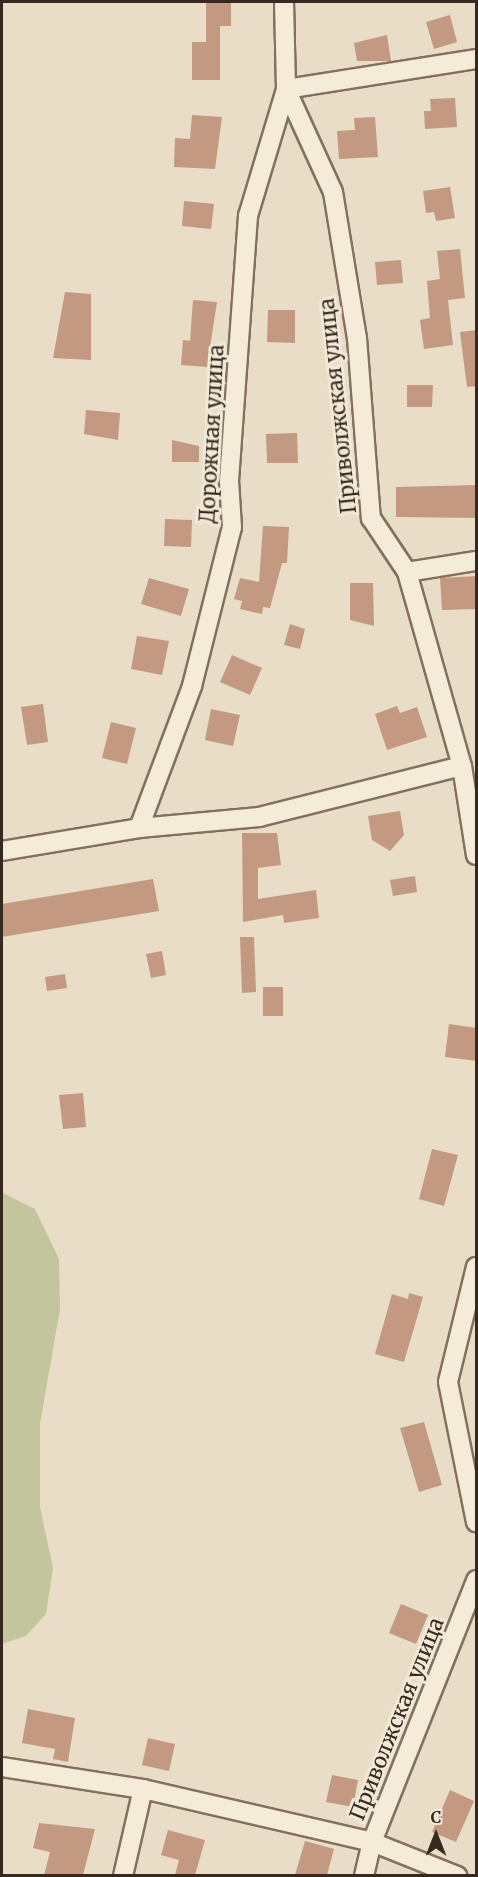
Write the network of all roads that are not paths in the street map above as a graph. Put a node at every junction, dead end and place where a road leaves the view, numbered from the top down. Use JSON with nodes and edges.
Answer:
{"nodes":[{"id":1,"x":284,"y":2,"type":"edge"},
{"id":2,"x":477,"y":59,"type":"edge"},
{"id":3,"x":286,"y":89,"type":"junction"},
{"id":4,"x":477,"y":561,"type":"edge"},
{"id":5,"x":407,"y":572,"type":"junction"},
{"id":6,"x":462,"y":766,"type":"junction"},
{"id":7,"x":140,"y":828,"type":"junction"},
{"id":8,"x":2,"y":851,"type":"edge"},
{"id":9,"x":477,"y":855,"type":"edge"},
{"id":10,"x":477,"y":1267,"type":"edge"},
{"id":11,"x":477,"y":1522,"type":"edge"},
{"id":12,"x":477,"y":1580,"type":"edge"},
{"id":13,"x":2,"y":1767,"type":"edge"},
{"id":14,"x":143,"y":1789,"type":"junction"},
{"id":15,"x":372,"y":1842,"type":"junction"},
{"id":16,"x":123,"y":1875,"type":"edge"},
{"id":17,"x":364,"y":1875,"type":"edge"},
{"id":18,"x":457,"y":1875,"type":"edge"}],
"edges":[{"from":1,"to":3,"type":"street","name":"Дорожная улица"},
{"from":2,"to":3,"type":"street"},
{"from":3,"to":5,"type":"street","name":"Приволжская улица"},
{"from":3,"to":7,"type":"street","name":"Дорожная улица"},
{"from":4,"to":5,"type":"street"},
{"from":5,"to":6,"type":"street","name":"Приволжская улица"},
{"from":6,"to":7,"type":"street"},
{"from":6,"to":9,"type":"street","name":"Приволжская улица"},
{"from":7,"to":8,"type":"street"},
{"from":10,"to":11,"type":"street"},
{"from":12,"to":15,"type":"street","name":"Приволжская улица"},
{"from":13,"to":14,"type":"street"},
{"from":14,"to":15,"type":"street"},
{"from":14,"to":16,"type":"street"},
{"from":15,"to":17,"type":"street","name":"Приволжская улица"},
{"from":15,"to":18,"type":"street"}]}
